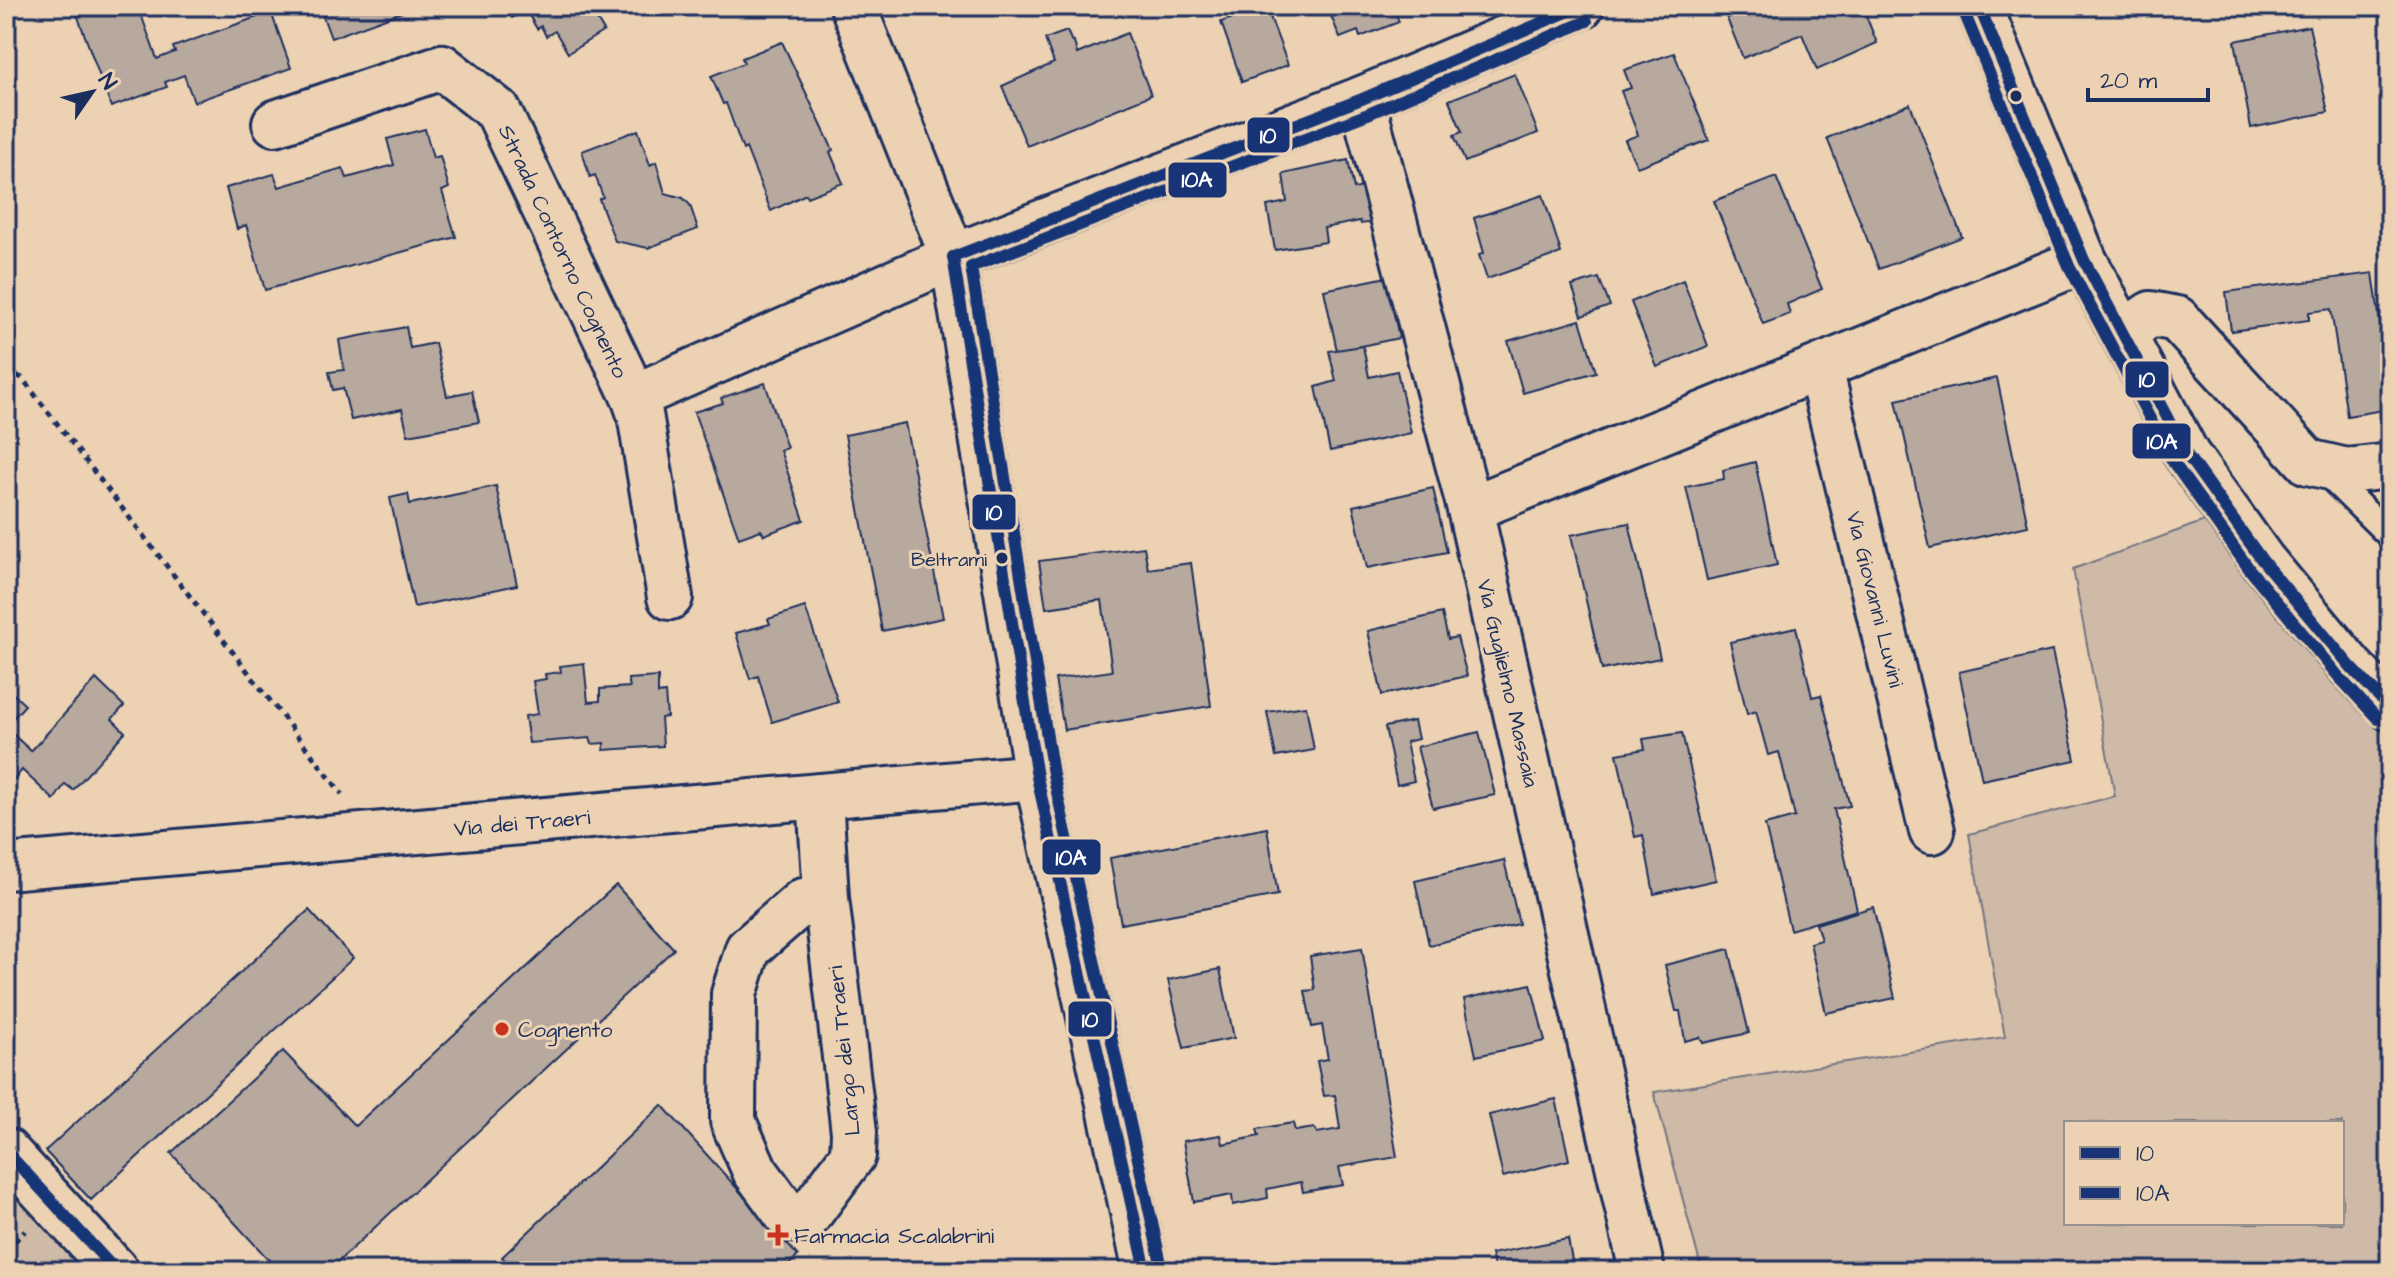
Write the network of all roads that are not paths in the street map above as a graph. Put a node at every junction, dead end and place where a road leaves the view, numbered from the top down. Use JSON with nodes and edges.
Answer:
{"nodes":[{"id":1,"x":853,"y":6,"type":"edge"},
{"id":2,"x":1581,"y":6,"type":"edge"},
{"id":3,"x":1979,"y":6,"type":"edge"},
{"id":4,"x":1362,"y":99,"type":"junction"},
{"id":5,"x":275,"y":123,"type":"dead end"},
{"id":6,"x":953,"y":257,"type":"junction"},
{"id":7,"x":2084,"y":260,"type":"junction"},
{"id":8,"x":2123,"y":333,"type":"junction"},
{"id":9,"x":1820,"y":368,"type":"junction"},
{"id":10,"x":634,"y":397,"type":"junction"},
{"id":11,"x":2317,"y":464,"type":"junction"},
{"id":12,"x":2390,"y":466,"type":"edge"},
{"id":13,"x":1470,"y":509,"type":"junction"},
{"id":14,"x":2390,"y":536,"type":"edge"},
{"id":15,"x":670,"y":597,"type":"dead end"},
{"id":16,"x":2390,"y":708,"type":"edge"},
{"id":17,"x":1037,"y":777,"type":"junction"},
{"id":18,"x":820,"y":796,"type":"junction"},
{"id":19,"x":1932,"y":831,"type":"dead end"},
{"id":20,"x":6,"y":867,"type":"edge"},
{"id":21,"x":826,"y":898,"type":"junction"},
{"id":22,"x":6,"y":1151,"type":"edge"},
{"id":23,"x":116,"y":1271,"type":"edge"},
{"id":24,"x":1146,"y":1271,"type":"edge"},
{"id":25,"x":1642,"y":1271,"type":"edge"}],
"edges":[{"from":1,"to":6,"type":"street"},
{"from":2,"to":4,"type":"street","name":"Strada Contorno Cognento"},
{"from":3,"to":7,"type":"street"},
{"from":4,"to":6,"type":"street","name":"Strada Contorno Cognento"},
{"from":4,"to":13,"type":"street","name":"Via Guglielmo Massaia"},
{"from":5,"to":10,"type":"street","name":"Strada Contorno Cognento"},
{"from":6,"to":10,"type":"street","name":"Strada Contorno Cognento"},
{"from":6,"to":17,"type":"street"},
{"from":7,"to":8,"type":"street"},
{"from":7,"to":9,"type":"street"},
{"from":8,"to":11,"type":"street"},
{"from":8,"to":16,"type":"street"},
{"from":9,"to":13,"type":"street"},
{"from":9,"to":19,"type":"street","name":"Via Giovanni Luvini"},
{"from":10,"to":15,"type":"street","name":"Strada Contorno Cognento"},
{"from":11,"to":12,"type":"street"},
{"from":11,"to":14,"type":"lane"},
{"from":13,"to":25,"type":"street","name":"Via Guglielmo Massaia"},
{"from":17,"to":18,"type":"street","name":"Via dei Traeri"},
{"from":17,"to":24,"type":"street"},
{"from":18,"to":20,"type":"street","name":"Via dei Traeri"},
{"from":18,"to":21,"type":"street","name":"Largo dei Traeri"},
{"from":21,"to":21,"type":"street","name":"Largo dei Traeri"},
{"from":22,"to":23,"type":"street"}]}
